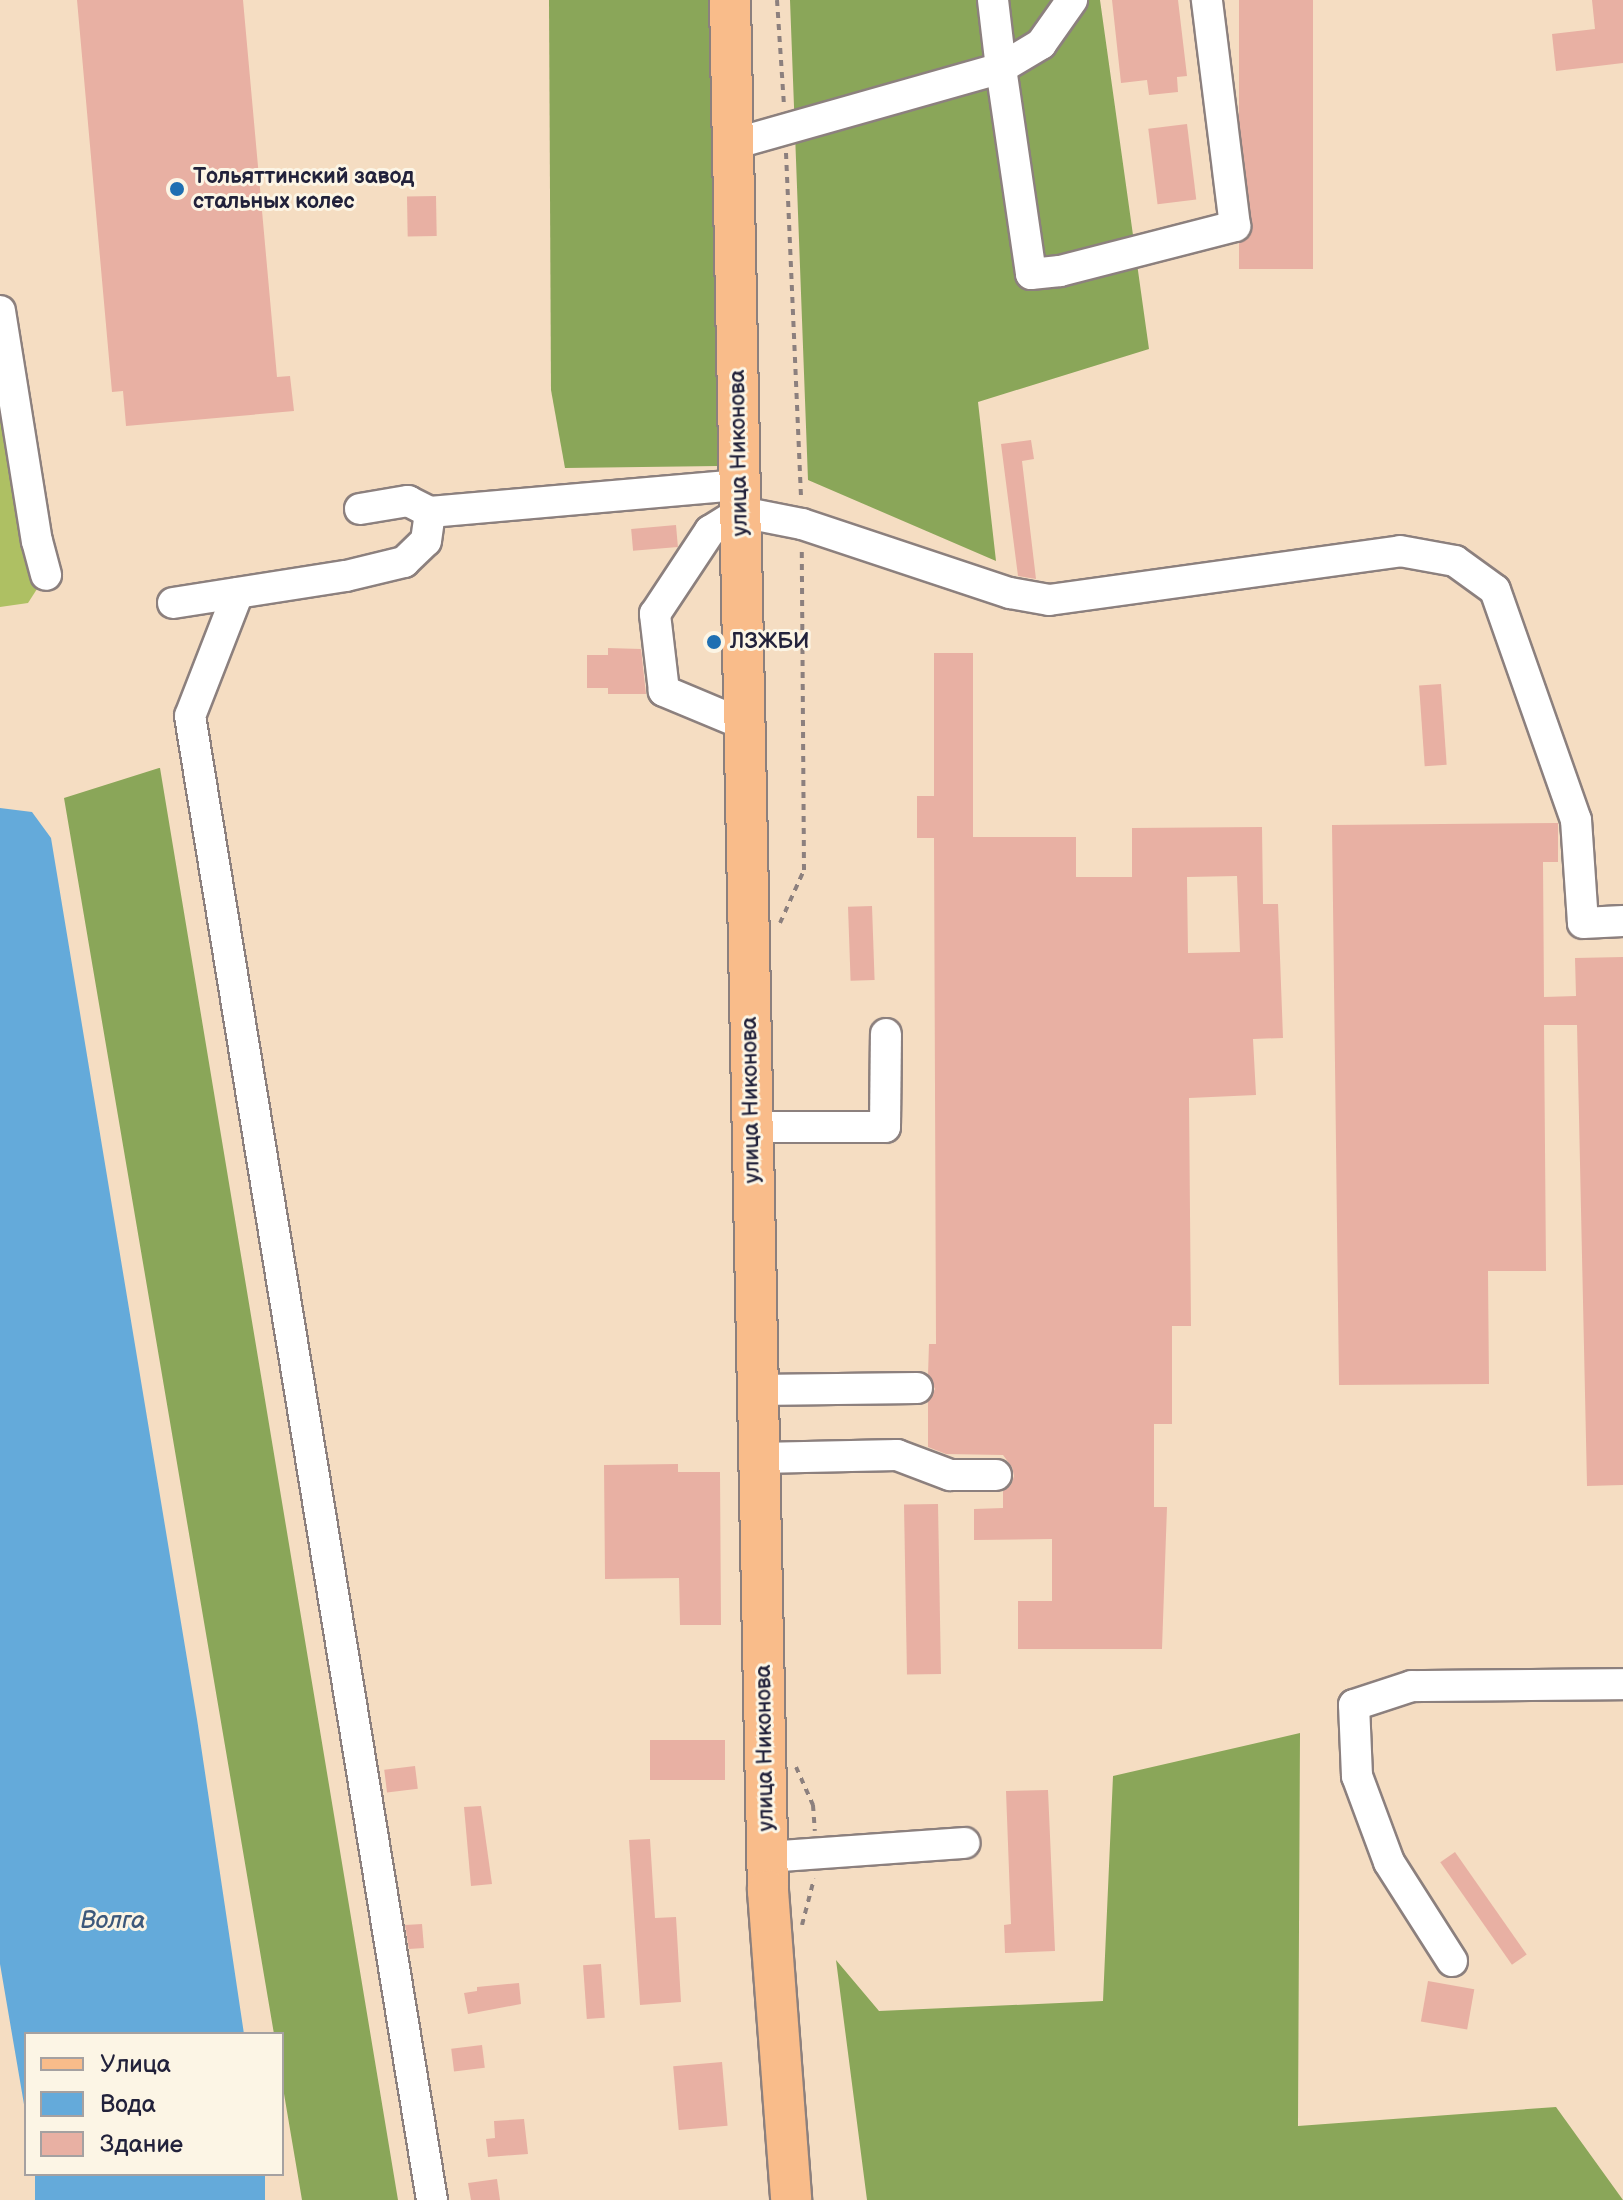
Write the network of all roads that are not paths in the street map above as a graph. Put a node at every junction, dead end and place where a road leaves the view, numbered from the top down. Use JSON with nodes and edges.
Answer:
{"nodes":[{"id":1,"x":730,"y":0,"type":"edge"},
{"id":2,"x":993,"y":0,"type":"edge"},
{"id":3,"x":1072,"y":0,"type":"edge"},
{"id":4,"x":1207,"y":0,"type":"edge"},
{"id":5,"x":1001,"y":68,"type":"junction"},
{"id":6,"x":733,"y":144,"type":"junction"},
{"id":7,"x":0,"y":311,"type":"edge"},
{"id":8,"x":741,"y":498,"type":"junction"},
{"id":9,"x":360,"y":509,"type":"dead end"},
{"id":10,"x":430,"y":512,"type":"junction"},
{"id":11,"x":46,"y":575,"type":"dead end"},
{"id":12,"x":238,"y":593,"type":"junction"},
{"id":13,"x":173,"y":603,"type":"dead end"},
{"id":14,"x":743,"y":724,"type":"junction"},
{"id":15,"x":1623,"y":921,"type":"edge"},
{"id":16,"x":886,"y":1034,"type":"dead end"},
{"id":17,"x":751,"y":1127,"type":"junction"},
{"id":18,"x":917,"y":1388,"type":"dead end"},
{"id":19,"x":757,"y":1390,"type":"junction"},
{"id":20,"x":759,"y":1458,"type":"junction"},
{"id":21,"x":996,"y":1475,"type":"dead end"},
{"id":22,"x":1623,"y":1684,"type":"edge"},
{"id":23,"x":965,"y":1843,"type":"dead end"},
{"id":24,"x":768,"y":1857,"type":"junction"},
{"id":25,"x":1452,"y":1961,"type":"dead end"},
{"id":26,"x":432,"y":2200,"type":"edge"},
{"id":27,"x":791,"y":2200,"type":"edge"}],
"edges":[{"from":1,"to":6,"type":"main road","name":"улица Никонова"},
{"from":2,"to":5,"type":"street"},
{"from":3,"to":5,"type":"street"},
{"from":4,"to":5,"type":"street"},
{"from":5,"to":6,"type":"street"},
{"from":6,"to":8,"type":"main road","name":"улица Никонова"},
{"from":7,"to":11,"type":"street"},
{"from":8,"to":10,"type":"street"},
{"from":8,"to":14,"type":"main road","name":"улица Никонова"},
{"from":8,"to":14,"type":"street"},
{"from":8,"to":15,"type":"street"},
{"from":9,"to":10,"type":"street"},
{"from":10,"to":12,"type":"street"},
{"from":12,"to":13,"type":"street"},
{"from":12,"to":26,"type":"street"},
{"from":14,"to":17,"type":"main road","name":"улица Никонова"},
{"from":16,"to":17,"type":"street"},
{"from":17,"to":19,"type":"main road","name":"улица Никонова"},
{"from":18,"to":19,"type":"street"},
{"from":19,"to":20,"type":"main road","name":"улица Никонова"},
{"from":20,"to":21,"type":"street"},
{"from":20,"to":24,"type":"main road","name":"улица Никонова"},
{"from":22,"to":25,"type":"street"},
{"from":23,"to":24,"type":"street"},
{"from":24,"to":27,"type":"main road","name":"улица Никонова"}]}
